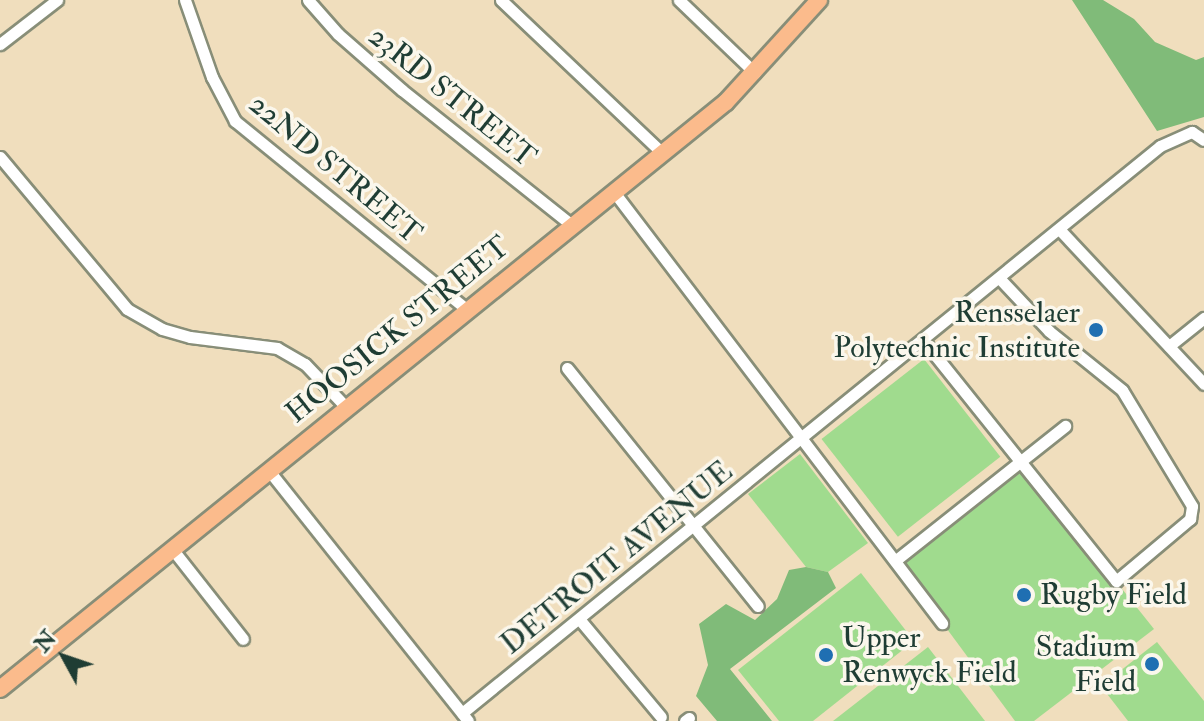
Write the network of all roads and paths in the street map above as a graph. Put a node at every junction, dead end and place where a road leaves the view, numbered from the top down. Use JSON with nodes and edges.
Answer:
{"nodes":[{"id":1,"x":57,"y":0,"type":"edge"},
{"id":2,"x":185,"y":0,"type":"edge"},
{"id":3,"x":308,"y":0,"type":"edge"},
{"id":4,"x":501,"y":0,"type":"edge"},
{"id":5,"x":679,"y":0,"type":"edge"},
{"id":6,"x":819,"y":0,"type":"edge"},
{"id":7,"x":0,"y":44,"type":"edge"},
{"id":8,"x":755,"y":73,"type":"junction"},
{"id":9,"x":1204,"y":140,"type":"edge"},
{"id":10,"x":662,"y":153,"type":"junction"},
{"id":11,"x":0,"y":157,"type":"edge"},
{"id":12,"x":614,"y":192,"type":"junction"},
{"id":13,"x":572,"y":225,"type":"junction"},
{"id":14,"x":1059,"y":229,"type":"junction"},
{"id":15,"x":1001,"y":280,"type":"junction"},
{"id":16,"x":466,"y":309,"type":"junction"},
{"id":17,"x":1204,"y":318,"type":"edge"},
{"id":18,"x":923,"y":340,"type":"junction"},
{"id":19,"x":1169,"y":346,"type":"junction"},
{"id":20,"x":567,"y":368,"type":"dead end"},
{"id":21,"x":1204,"y":384,"type":"edge"},
{"id":22,"x":346,"y":407,"type":"junction"},
{"id":23,"x":1065,"y":426,"type":"dead end"},
{"id":24,"x":801,"y":439,"type":"junction"},
{"id":25,"x":1020,"y":461,"type":"junction"},
{"id":26,"x":270,"y":472,"type":"junction"},
{"id":27,"x":694,"y":526,"type":"junction"},
{"id":28,"x":173,"y":550,"type":"junction"},
{"id":29,"x":896,"y":560,"type":"junction"},
{"id":30,"x":758,"y":606,"type":"dead end"},
{"id":31,"x":580,"y":620,"type":"junction"},
{"id":32,"x":942,"y":623,"type":"dead end"},
{"id":33,"x":243,"y":639,"type":"dead end"},
{"id":34,"x":0,"y":689,"type":"edge"},
{"id":35,"x":465,"y":717,"type":"edge"},
{"id":36,"x":661,"y":717,"type":"dead end"}],
"edges":[{"from":1,"to":7,"type":"street"},
{"from":2,"to":16,"type":"street","name":"22ND STREET"},
{"from":3,"to":13,"type":"street","name":"23RD STREET"},
{"from":4,"to":10,"type":"street"},
{"from":5,"to":8,"type":"street"},
{"from":6,"to":8,"type":"highway","name":"HOOSICK STREET"},
{"from":8,"to":10,"type":"highway","name":"HOOSICK STREET"},
{"from":9,"to":14,"type":"street","name":"DETROIT AVENUE"},
{"from":10,"to":12,"type":"highway","name":"HOOSICK STREET"},
{"from":11,"to":22,"type":"street"},
{"from":12,"to":13,"type":"highway","name":"HOOSICK STREET"},
{"from":12,"to":24,"type":"street"},
{"from":13,"to":16,"type":"highway","name":"HOOSICK STREET"},
{"from":14,"to":15,"type":"street","name":"DETROIT AVENUE"},
{"from":14,"to":19,"type":"street"},
{"from":15,"to":18,"type":"street","name":"DETROIT AVENUE"},
{"from":15,"to":25,"type":"street"},
{"from":16,"to":22,"type":"highway","name":"HOOSICK STREET"},
{"from":17,"to":19,"type":"street"},
{"from":18,"to":24,"type":"street","name":"DETROIT AVENUE"},
{"from":18,"to":25,"type":"street"},
{"from":19,"to":21,"type":"street"},
{"from":20,"to":27,"type":"street"},
{"from":22,"to":26,"type":"highway","name":"HOOSICK STREET"},
{"from":23,"to":25,"type":"street"},
{"from":24,"to":27,"type":"street","name":"DETROIT AVENUE"},
{"from":24,"to":29,"type":"street"},
{"from":25,"to":29,"type":"street"},
{"from":26,"to":28,"type":"highway","name":"HOOSICK STREET"},
{"from":26,"to":35,"type":"street"},
{"from":27,"to":30,"type":"street"},
{"from":27,"to":31,"type":"street","name":"DETROIT AVENUE"},
{"from":28,"to":33,"type":"street"},
{"from":28,"to":34,"type":"highway","name":"HOOSICK STREET"},
{"from":29,"to":32,"type":"street"},
{"from":31,"to":35,"type":"street","name":"DETROIT AVENUE"},
{"from":31,"to":36,"type":"street"}]}
